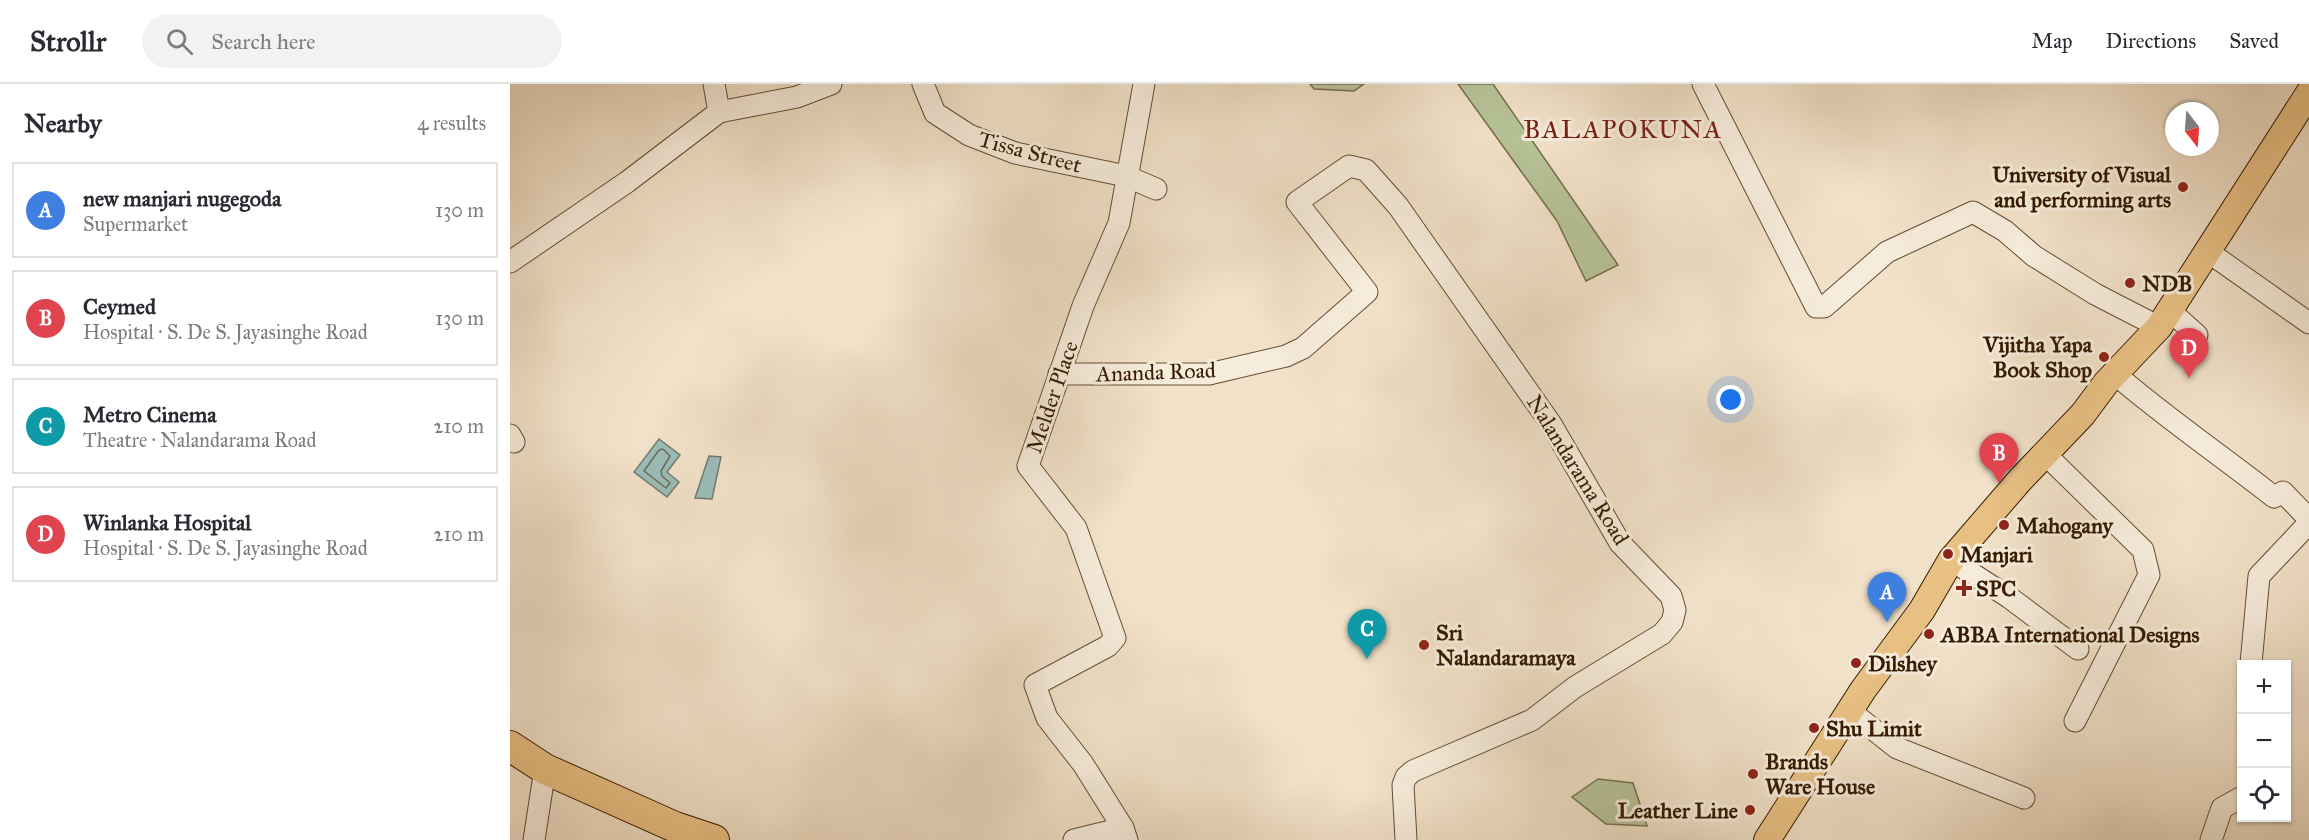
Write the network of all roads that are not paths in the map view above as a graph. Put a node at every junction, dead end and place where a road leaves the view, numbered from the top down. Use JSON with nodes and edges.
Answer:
{"nodes":[{"id":1,"x":714,"y":84,"type":"edge"},
{"id":2,"x":831,"y":84,"type":"edge"},
{"id":3,"x":923,"y":84,"type":"edge"},
{"id":4,"x":1144,"y":84,"type":"edge"},
{"id":5,"x":1703,"y":84,"type":"edge"},
{"id":6,"x":2309,"y":93,"type":"edge"},
{"id":7,"x":719,"y":112,"type":"junction"},
{"id":8,"x":1126,"y":176,"type":"junction"},
{"id":9,"x":1156,"y":189,"type":"dead end"},
{"id":10,"x":1297,"y":202,"type":"joint"},
{"id":11,"x":2207,"y":251,"type":"junction"},
{"id":12,"x":510,"y":262,"type":"edge"},
{"id":13,"x":2164,"y":319,"type":"junction"},
{"id":14,"x":2309,"y":323,"type":"edge"},
{"id":15,"x":2197,"y":335,"type":"dead end"},
{"id":16,"x":1059,"y":374,"type":"junction"},
{"id":17,"x":2115,"y":374,"type":"junction"},
{"id":18,"x":2044,"y":454,"type":"junction"},
{"id":19,"x":2309,"y":521,"type":"edge"},
{"id":20,"x":1951,"y":560,"type":"junction"},
{"id":21,"x":2078,"y":649,"type":"dead end"},
{"id":22,"x":2251,"y":660,"type":"edge"},
{"id":23,"x":1850,"y":711,"type":"junction"},
{"id":24,"x":2075,"y":721,"type":"dead end"},
{"id":25,"x":510,"y":746,"type":"edge"},
{"id":26,"x":544,"y":769,"type":"junction"},
{"id":27,"x":2024,"y":798,"type":"dead end"},
{"id":28,"x":2237,"y":799,"type":"edge"},
{"id":29,"x":665,"y":832,"type":"edge"},
{"id":30,"x":1125,"y":834,"type":"edge"},
{"id":31,"x":534,"y":840,"type":"edge"},
{"id":32,"x":714,"y":840,"type":"edge"},
{"id":33,"x":1074,"y":840,"type":"edge"},
{"id":34,"x":1406,"y":840,"type":"edge"},
{"id":35,"x":1767,"y":840,"type":"edge"},
{"id":36,"x":2211,"y":840,"type":"edge"}],
"edges":[{"from":1,"to":7,"type":"street"},
{"from":2,"to":7,"type":"street"},
{"from":3,"to":8,"type":"street","name":"Tissa Street"},
{"from":4,"to":8,"type":"street","name":"Melder Place"},
{"from":5,"to":13,"type":"street"},
{"from":6,"to":11,"type":"main road"},
{"from":7,"to":12,"type":"street"},
{"from":8,"to":9,"type":"street","name":"Tissa Street"},
{"from":8,"to":16,"type":"street","name":"Melder Place"},
{"from":10,"to":16,"type":"street","name":"Ananda Road"},
{"from":10,"to":34,"type":"street","name":"Nalandarama Road"},
{"from":11,"to":13,"type":"main road"},
{"from":11,"to":14,"type":"street"},
{"from":13,"to":15,"type":"street"},
{"from":13,"to":17,"type":"main road"},
{"from":16,"to":30,"type":"street","name":"Melder Place"},
{"from":17,"to":18,"type":"main road"},
{"from":17,"to":19,"type":"street"},
{"from":18,"to":20,"type":"main road"},
{"from":18,"to":24,"type":"street"},
{"from":19,"to":22,"type":"street"},
{"from":20,"to":21,"type":"street"},
{"from":20,"to":23,"type":"main road"},
{"from":23,"to":27,"type":"street"},
{"from":23,"to":35,"type":"main road"},
{"from":25,"to":26,"type":"highway"},
{"from":26,"to":29,"type":"highway"},
{"from":26,"to":31,"type":"street"},
{"from":28,"to":36,"type":"street"},
{"from":29,"to":32,"type":"highway"},
{"from":30,"to":33,"type":"street"}]}
